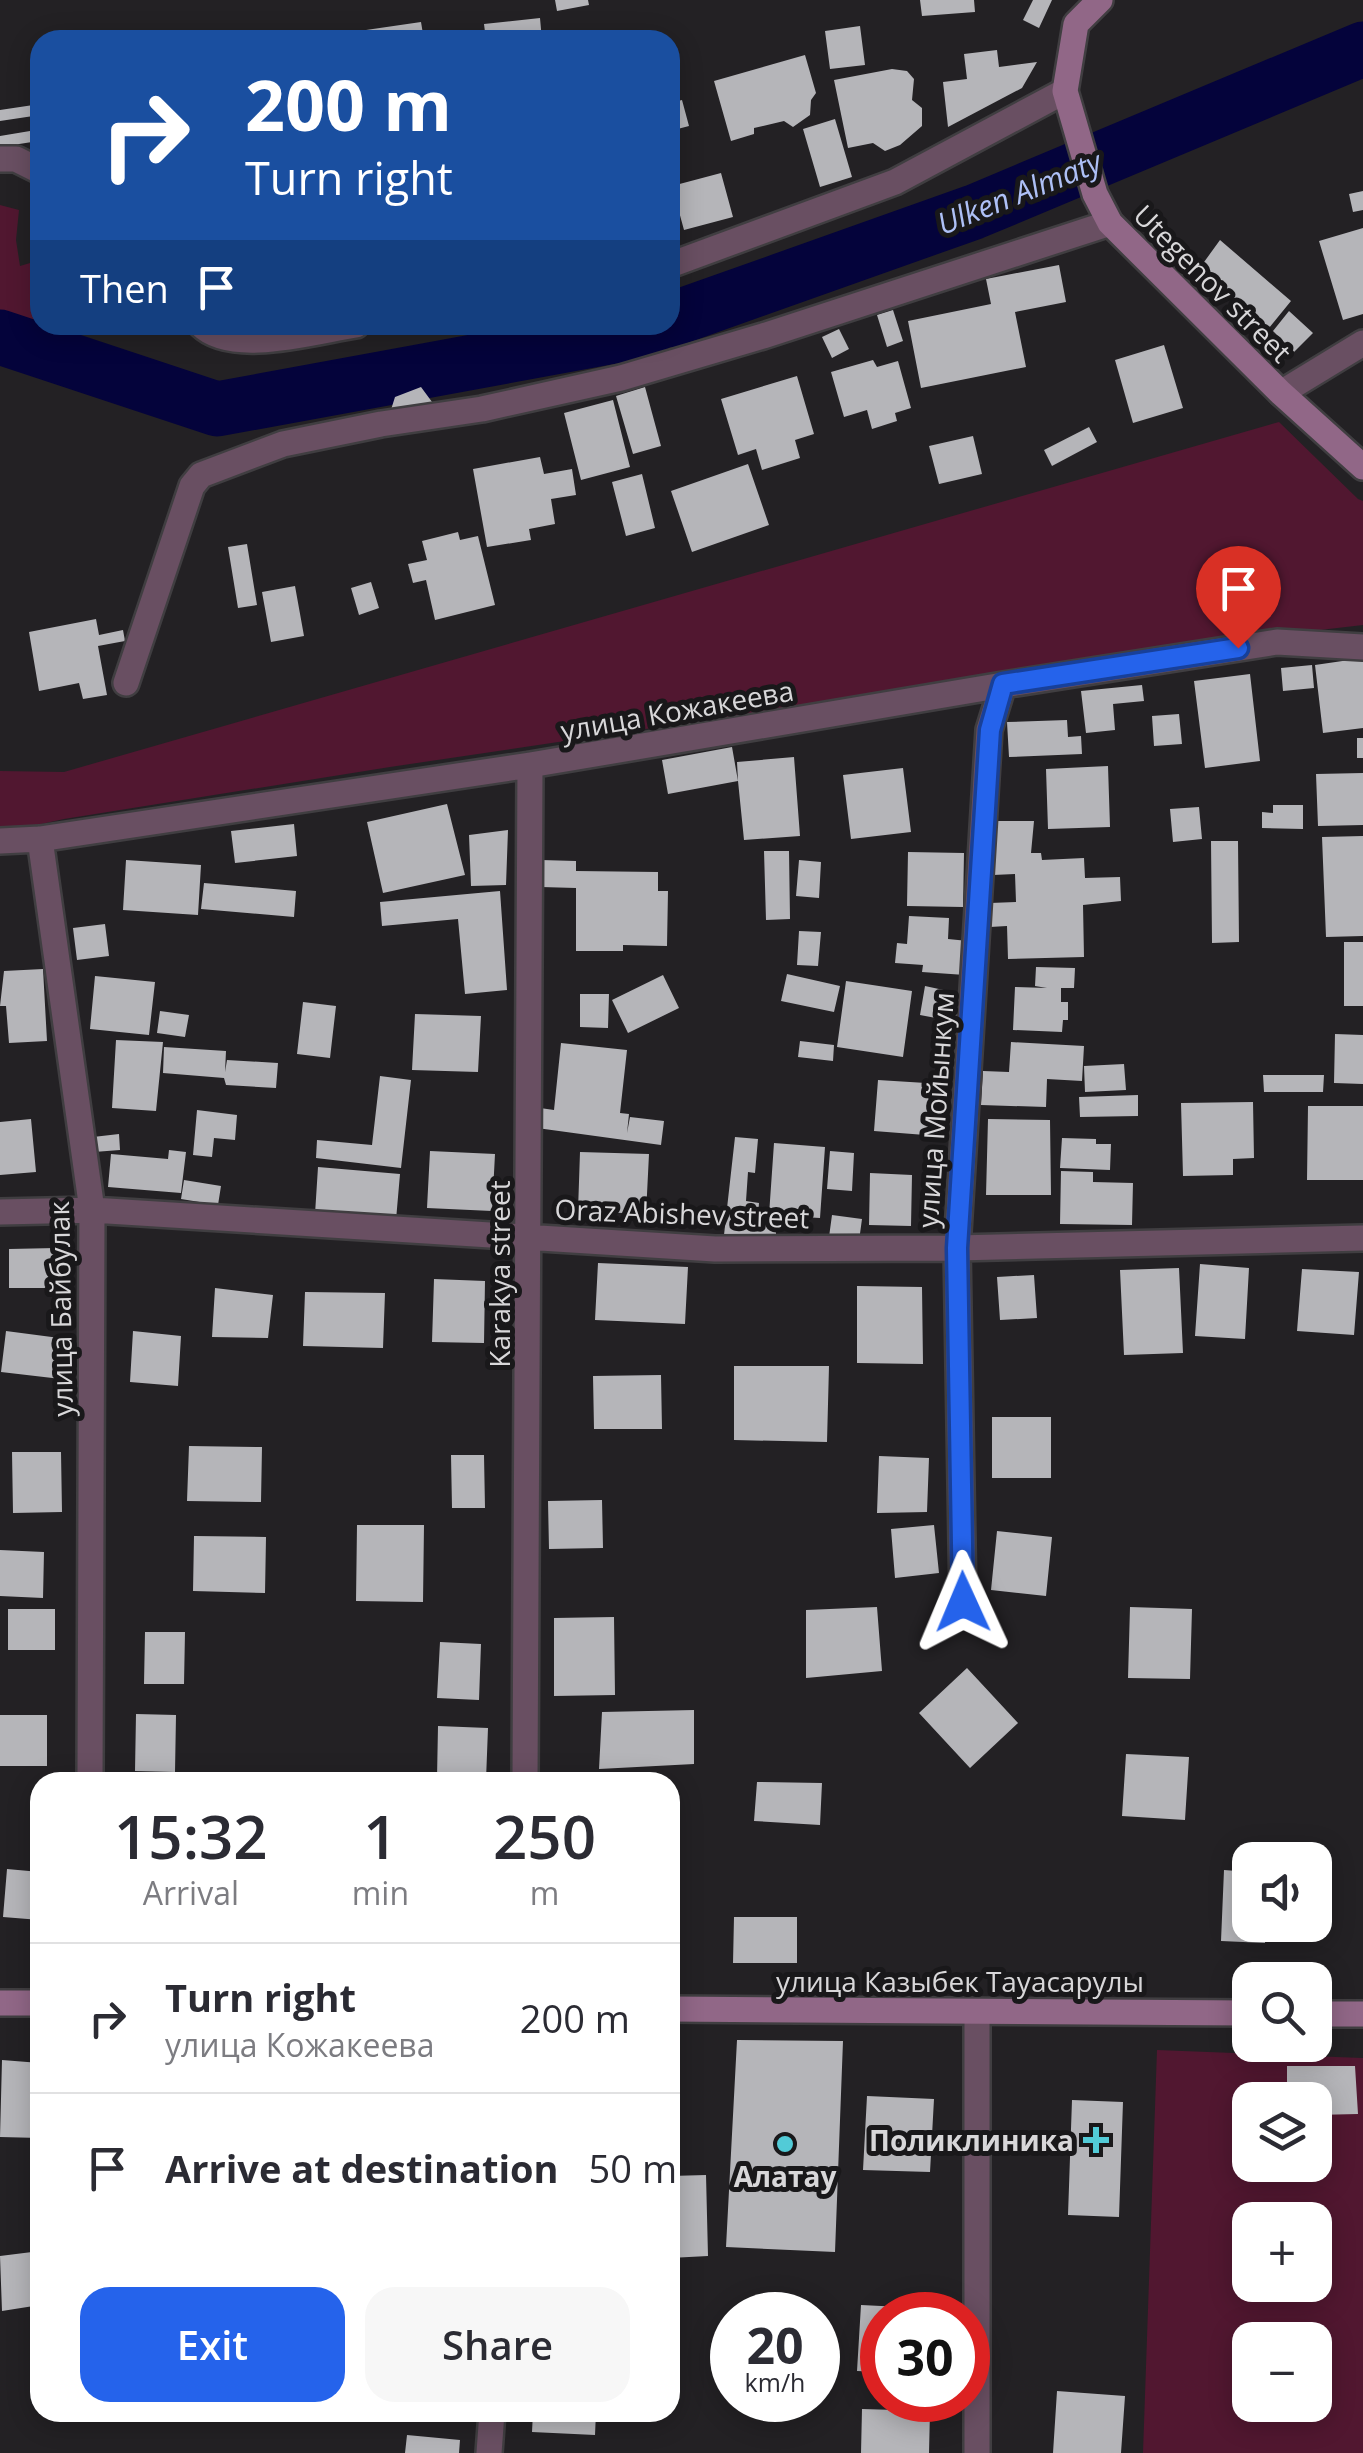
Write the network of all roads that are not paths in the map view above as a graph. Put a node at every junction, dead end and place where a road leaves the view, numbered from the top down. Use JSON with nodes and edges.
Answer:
{"nodes":[{"id":1,"x":1100,"y":0,"type":"edge"},
{"id":2,"x":1065,"y":91,"type":"junction"},
{"id":3,"x":0,"y":159,"type":"edge"},
{"id":4,"x":30,"y":166,"type":"edge"},
{"id":5,"x":1110,"y":223,"type":"junction"},
{"id":6,"x":680,"y":260,"type":"edge"},
{"id":7,"x":212,"y":335,"type":"edge"},
{"id":8,"x":292,"y":335,"type":"edge"},
{"id":9,"x":1363,"y":343,"type":"edge"},
{"id":10,"x":1281,"y":393,"type":"junction"},
{"id":11,"x":1363,"y":467,"type":"edge"},
{"id":12,"x":1363,"y":647,"type":"edge"},
{"id":13,"x":126,"y":682,"type":"dead end"},
{"id":14,"x":1003,"y":684,"type":"junction"},
{"id":15,"x":530,"y":765,"type":"junction"},
{"id":16,"x":40,"y":839,"type":"junction"},
{"id":17,"x":0,"y":841,"type":"edge"},
{"id":18,"x":92,"y":1210,"type":"junction"},
{"id":19,"x":0,"y":1212,"type":"edge"},
{"id":20,"x":530,"y":1237,"type":"junction"},
{"id":21,"x":1363,"y":1238,"type":"edge"},
{"id":22,"x":957,"y":1248,"type":"junction"},
{"id":23,"x":963,"y":1602,"type":"dead end"},
{"id":24,"x":90,"y":1772,"type":"edge"},
{"id":25,"x":525,"y":1772,"type":"edge"},
{"id":26,"x":0,"y":2003,"type":"edge"},
{"id":27,"x":30,"y":2003,"type":"edge"},
{"id":28,"x":680,"y":2009,"type":"edge"},
{"id":29,"x":977,"y":2012,"type":"junction"},
{"id":30,"x":1232,"y":2013,"type":"edge"},
{"id":31,"x":1332,"y":2014,"type":"edge"},
{"id":32,"x":1363,"y":2014,"type":"edge"},
{"id":33,"x":491,"y":2422,"type":"edge"},
{"id":34,"x":489,"y":2453,"type":"edge"},
{"id":35,"x":977,"y":2453,"type":"edge"}],
"edges":[{"from":1,"to":2,"type":"street","name":"Utegenov street"},
{"from":2,"to":5,"type":"street","name":"Utegenov street"},
{"from":2,"to":6,"type":"street"},
{"from":3,"to":4,"type":"street"},
{"from":5,"to":10,"type":"street","name":"Utegenov street"},
{"from":5,"to":13,"type":"street"},
{"from":7,"to":8,"type":"street"},
{"from":9,"to":10,"type":"street"},
{"from":10,"to":11,"type":"street","name":"Utegenov street"},
{"from":12,"to":14,"type":"street","name":"улица Кожакеева"},
{"from":14,"to":15,"type":"street","name":"улица Кожакеева"},
{"from":14,"to":22,"type":"street","name":"улица Мойынкум"},
{"from":15,"to":16,"type":"street","name":"улица Кожакеева"},
{"from":15,"to":20,"type":"street","name":"Karakya street"},
{"from":16,"to":17,"type":"street","name":"улица Кожакеева"},
{"from":16,"to":18,"type":"street","name":"улица Байбулак"},
{"from":18,"to":19,"type":"street","name":"Oraz Abishev street"},
{"from":18,"to":20,"type":"street","name":"Oraz Abishev street"},
{"from":18,"to":24,"type":"street","name":"улица Байбулак"},
{"from":20,"to":22,"type":"street","name":"Oraz Abishev street"},
{"from":20,"to":25,"type":"street","name":"Karakya street"},
{"from":21,"to":22,"type":"street","name":"Oraz Abishev street"},
{"from":22,"to":23,"type":"street","name":"улица Мойынкум"},
{"from":26,"to":27,"type":"street"},
{"from":28,"to":29,"type":"street","name":"улица Казыбек Тауасарулы"},
{"from":29,"to":30,"type":"street","name":"улица Казыбек Тауасарулы"},
{"from":29,"to":35,"type":"street"},
{"from":31,"to":32,"type":"street"},
{"from":33,"to":34,"type":"street"}]}
